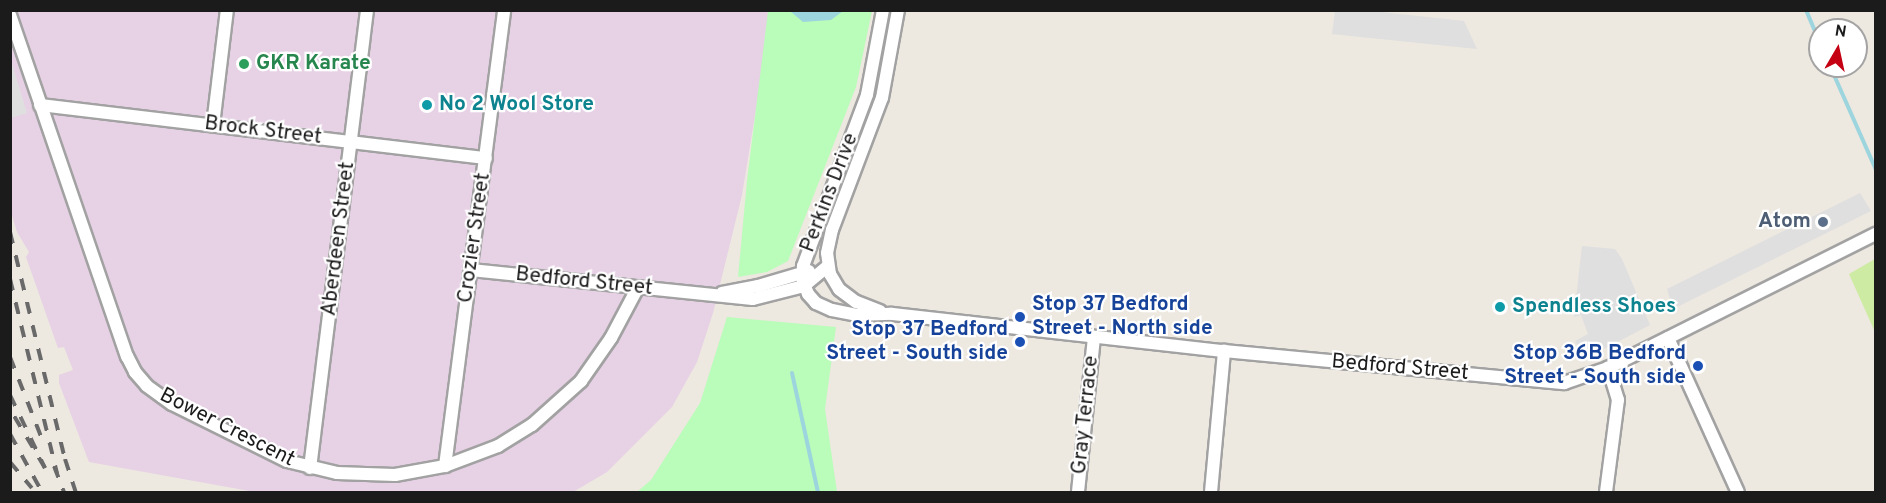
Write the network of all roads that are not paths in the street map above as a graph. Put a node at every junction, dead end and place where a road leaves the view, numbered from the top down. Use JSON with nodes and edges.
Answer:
{"nodes":[{"id":1,"x":226,"y":10,"type":"edge"},
{"id":2,"x":367,"y":10,"type":"edge"},
{"id":3,"x":504,"y":10,"type":"edge"},
{"id":4,"x":883,"y":10,"type":"edge"},
{"id":5,"x":898,"y":10,"type":"edge"},
{"id":6,"x":10,"y":15,"type":"edge"},
{"id":7,"x":40,"y":105,"type":"junction"},
{"id":8,"x":213,"y":124,"type":"junction"},
{"id":9,"x":351,"y":142,"type":"junction"},
{"id":10,"x":486,"y":158,"type":"junction"},
{"id":11,"x":1875,"y":234,"type":"edge"},
{"id":12,"x":828,"y":266,"type":"junction"},
{"id":13,"x":471,"y":270,"type":"junction"},
{"id":14,"x":802,"y":272,"type":"junction"},
{"id":15,"x":804,"y":286,"type":"junction"},
{"id":16,"x":637,"y":289,"type":"junction"},
{"id":17,"x":697,"y":294,"type":"junction"},
{"id":18,"x":892,"y":314,"type":"junction"},
{"id":19,"x":1094,"y":337,"type":"junction"},
{"id":20,"x":1668,"y":338,"type":"junction"},
{"id":21,"x":1224,"y":351,"type":"junction"},
{"id":22,"x":1608,"y":368,"type":"junction"},
{"id":23,"x":445,"y":466,"type":"junction"},
{"id":24,"x":310,"y":468,"type":"junction"},
{"id":25,"x":1078,"y":492,"type":"edge"},
{"id":26,"x":1211,"y":492,"type":"edge"},
{"id":27,"x":1606,"y":492,"type":"edge"},
{"id":28,"x":1738,"y":492,"type":"edge"}],
"edges":[{"from":1,"to":8,"type":"street"},
{"from":2,"to":9,"type":"street","name":"Aberdeen Street"},
{"from":3,"to":10,"type":"street","name":"Crozier Street"},
{"from":4,"to":14,"type":"street","name":"Perkins Drive"},
{"from":5,"to":12,"type":"street","name":"Perkins Drive"},
{"from":6,"to":7,"type":"street"},
{"from":7,"to":8,"type":"street","name":"Brock Street"},
{"from":7,"to":24,"type":"street","name":"Bower Crescent"},
{"from":8,"to":9,"type":"street","name":"Brock Street"},
{"from":9,"to":10,"type":"street","name":"Brock Street"},
{"from":9,"to":24,"type":"street","name":"Aberdeen Street"},
{"from":10,"to":13,"type":"street","name":"Crozier Street"},
{"from":11,"to":20,"type":"street","name":"Bedford Street"},
{"from":12,"to":14,"type":"street","name":"Bedford Street"},
{"from":12,"to":15,"type":"street","name":"Bedford Street"},
{"from":12,"to":18,"type":"street","name":"Perkins Drive"},
{"from":13,"to":16,"type":"street","name":"Bedford Street"},
{"from":13,"to":23,"type":"street","name":"Crozier Street"},
{"from":14,"to":15,"type":"street","name":"Perkins Drive"},
{"from":14,"to":17,"type":"street","name":"Bedford Street"},
{"from":15,"to":17,"type":"street","name":"Bedford Street"},
{"from":15,"to":18,"type":"street"},
{"from":16,"to":17,"type":"street","name":"Bedford Street"},
{"from":16,"to":23,"type":"street","name":"Bower Crescent"},
{"from":18,"to":19,"type":"street","name":"Bedford Street"},
{"from":19,"to":21,"type":"street","name":"Bedford Street"},
{"from":19,"to":25,"type":"street","name":"Gray Terrace"},
{"from":20,"to":22,"type":"street","name":"Bedford Street"},
{"from":20,"to":28,"type":"street"},
{"from":21,"to":22,"type":"street","name":"Bedford Street"},
{"from":21,"to":26,"type":"street"},
{"from":22,"to":27,"type":"street"},
{"from":23,"to":24,"type":"street","name":"Bower Crescent"}]}
